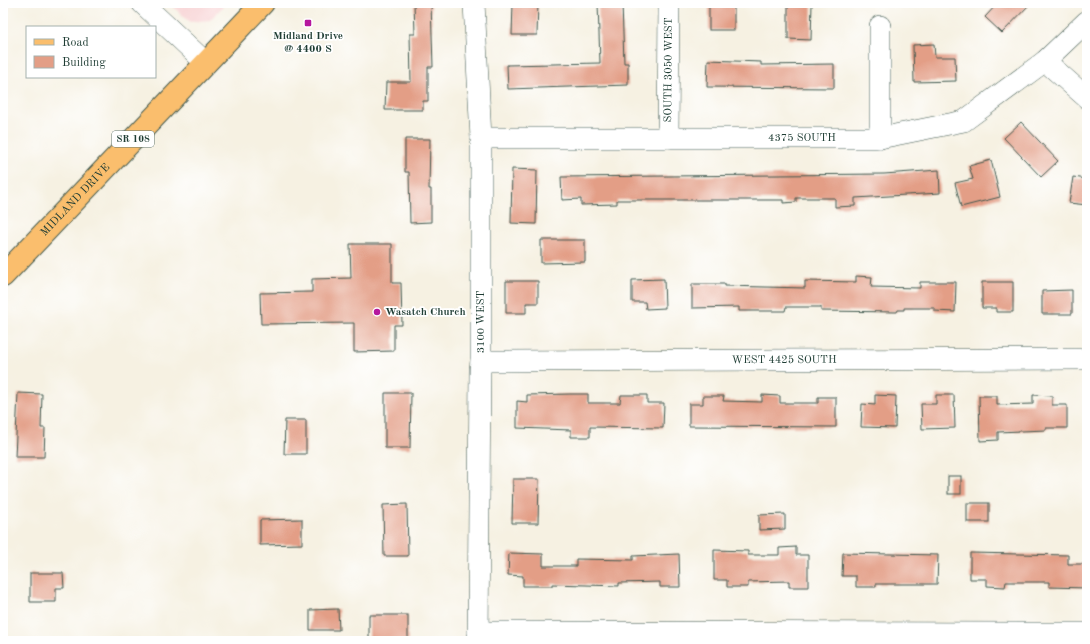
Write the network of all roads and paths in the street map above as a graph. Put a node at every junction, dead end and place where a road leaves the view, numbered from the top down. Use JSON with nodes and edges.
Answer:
{"nodes":[{"id":1,"x":142,"y":3,"type":"edge"},
{"id":2,"x":264,"y":3,"type":"edge"},
{"id":3,"x":474,"y":3,"type":"edge"},
{"id":4,"x":669,"y":3,"type":"edge"},
{"id":5,"x":1087,"y":21,"type":"edge"},
{"id":6,"x":880,"y":26,"type":"dead end"},
{"id":7,"x":1046,"y":61,"type":"junction"},
{"id":8,"x":206,"y":63,"type":"junction"},
{"id":9,"x":1087,"y":98,"type":"edge"},
{"id":10,"x":481,"y":138,"type":"junction"},
{"id":11,"x":668,"y":138,"type":"junction"},
{"id":12,"x":880,"y":138,"type":"junction"},
{"id":13,"x":3,"y":276,"type":"edge"},
{"id":14,"x":1087,"y":359,"type":"edge"},
{"id":15,"x":481,"y":361,"type":"junction"},
{"id":16,"x":1087,"y":633,"type":"edge"},
{"id":17,"x":478,"y":636,"type":"edge"},
{"id":18,"x":827,"y":637,"type":"edge"}],
"edges":[{"from":1,"to":8,"type":"street"},
{"from":2,"to":8,"type":"main road","name":"MIDLAND DRIVE","number":"SR 108"},
{"from":3,"to":10,"type":"street","name":"3100 WEST"},
{"from":4,"to":11,"type":"street","name":"SOUTH 3050 WEST"},
{"from":5,"to":7,"type":"street","name":"4375 SOUTH"},
{"from":6,"to":12,"type":"street"},
{"from":7,"to":9,"type":"street"},
{"from":7,"to":12,"type":"street","name":"4375 SOUTH"},
{"from":8,"to":13,"type":"main road","name":"MIDLAND DRIVE","number":"SR 108"},
{"from":10,"to":11,"type":"street","name":"4375 SOUTH"},
{"from":10,"to":15,"type":"street","name":"3100 WEST"},
{"from":11,"to":12,"type":"street","name":"4375 SOUTH"},
{"from":14,"to":15,"type":"street","name":"WEST 4425 SOUTH"},
{"from":15,"to":17,"type":"street","name":"3100 WEST"},
{"from":16,"to":18,"type":"street"},
{"from":17,"to":18,"type":"street"}]}
